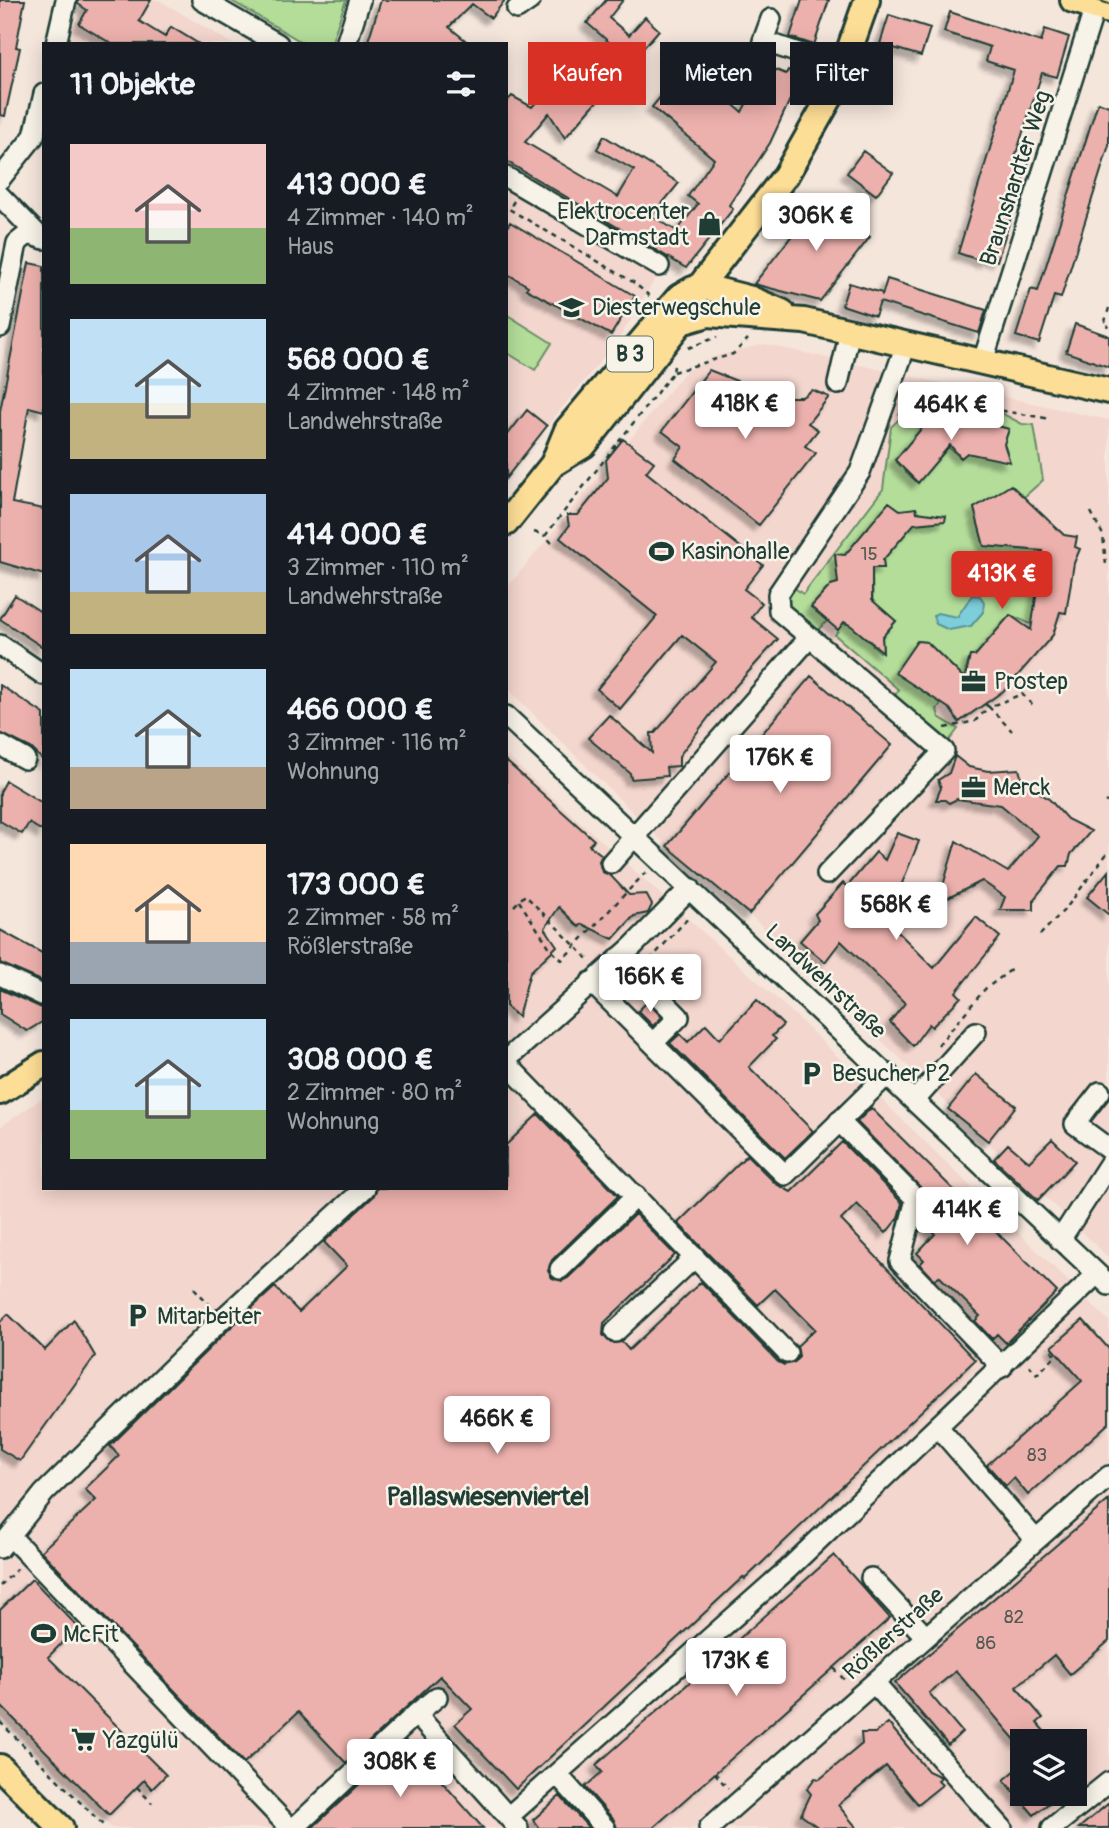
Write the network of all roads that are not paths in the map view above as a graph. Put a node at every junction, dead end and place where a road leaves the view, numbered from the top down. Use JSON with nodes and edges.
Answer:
{"nodes":[{"id":1,"x":66,"y":0,"type":"edge"},
{"id":2,"x":202,"y":0,"type":"edge"},
{"id":3,"x":360,"y":0,"type":"edge"},
{"id":4,"x":867,"y":0,"type":"edge"},
{"id":5,"x":1092,"y":6,"type":"edge"},
{"id":6,"x":771,"y":19,"type":"dead end"},
{"id":7,"x":56,"y":42,"type":"edge"},
{"id":8,"x":275,"y":42,"type":"edge"},
{"id":9,"x":347,"y":42,"type":"edge"},
{"id":10,"x":852,"y":42,"type":"edge"},
{"id":11,"x":790,"y":50,"type":"edge"},
{"id":12,"x":42,"y":102,"type":"edge"},
{"id":13,"x":825,"y":105,"type":"edge"},
{"id":14,"x":0,"y":178,"type":"edge"},
{"id":15,"x":508,"y":178,"type":"edge"},
{"id":16,"x":0,"y":197,"type":"edge"},
{"id":17,"x":35,"y":238,"type":"edge"},
{"id":18,"x":659,"y":266,"type":"dead end"},
{"id":19,"x":700,"y":286,"type":"junction"},
{"id":20,"x":804,"y":321,"type":"junction"},
{"id":21,"x":681,"y":322,"type":"junction"},
{"id":22,"x":0,"y":327,"type":"edge"},
{"id":23,"x":850,"y":331,"type":"junction"},
{"id":24,"x":906,"y":345,"type":"junction"},
{"id":25,"x":990,"y":372,"type":"junction"},
{"id":26,"x":838,"y":384,"type":"dead end"},
{"id":27,"x":1107,"y":390,"type":"edge"},
{"id":28,"x":552,"y":464,"type":"junction"},
{"id":29,"x":508,"y":520,"type":"edge"},
{"id":30,"x":809,"y":638,"type":"junction"},
{"id":31,"x":0,"y":645,"type":"edge"},
{"id":32,"x":42,"y":674,"type":"edge"},
{"id":33,"x":508,"y":718,"type":"edge"},
{"id":34,"x":0,"y":745,"type":"edge"},
{"id":35,"x":25,"y":759,"type":"dead end"},
{"id":36,"x":636,"y":838,"type":"junction"},
{"id":37,"x":611,"y":863,"type":"dead end"},
{"id":38,"x":827,"y":874,"type":"dead end"},
{"id":39,"x":697,"y":894,"type":"junction"},
{"id":40,"x":620,"y":957,"type":"junction"},
{"id":41,"x":0,"y":975,"type":"edge"},
{"id":42,"x":591,"y":982,"type":"junction"},
{"id":43,"x":42,"y":995,"type":"edge"},
{"id":44,"x":976,"y":1032,"type":"dead end"},
{"id":45,"x":653,"y":1043,"type":"junction"},
{"id":46,"x":508,"y":1060,"type":"edge"},
{"id":47,"x":508,"y":1064,"type":"edge"},
{"id":48,"x":42,"y":1065,"type":"edge"},
{"id":49,"x":888,"y":1074,"type":"junction"},
{"id":50,"x":0,"y":1092,"type":"edge"},
{"id":51,"x":1100,"y":1092,"type":"dead end"},
{"id":52,"x":915,"y":1100,"type":"junction"},
{"id":53,"x":839,"y":1121,"type":"junction"},
{"id":54,"x":1109,"y":1149,"type":"edge"},
{"id":55,"x":1109,"y":1164,"type":"edge"},
{"id":56,"x":363,"y":1190,"type":"edge"},
{"id":57,"x":636,"y":1196,"type":"junction"},
{"id":58,"x":1059,"y":1240,"type":"junction"},
{"id":59,"x":695,"y":1257,"type":"junction"},
{"id":60,"x":560,"y":1269,"type":"dead end"},
{"id":61,"x":1103,"y":1279,"type":"edge"},
{"id":62,"x":615,"y":1332,"type":"dead end"},
{"id":63,"x":787,"y":1353,"type":"dead end"},
{"id":64,"x":1002,"y":1367,"type":"junction"},
{"id":65,"x":938,"y":1427,"type":"junction"},
{"id":66,"x":1109,"y":1476,"type":"edge"},
{"id":67,"x":1036,"y":1540,"type":"junction"},
{"id":68,"x":5,"y":1542,"type":"edge"},
{"id":69,"x":871,"y":1578,"type":"dead end"},
{"id":70,"x":925,"y":1636,"type":"junction"},
{"id":71,"x":874,"y":1683,"type":"junction"},
{"id":72,"x":437,"y":1697,"type":"dead end"},
{"id":73,"x":416,"y":1714,"type":"junction"},
{"id":74,"x":0,"y":1767,"type":"edge"},
{"id":75,"x":557,"y":1774,"type":"junction"},
{"id":76,"x":1109,"y":1782,"type":"edge"},
{"id":77,"x":513,"y":1823,"type":"edge"},
{"id":78,"x":61,"y":1828,"type":"edge"},
{"id":79,"x":292,"y":1828,"type":"edge"},
{"id":80,"x":605,"y":1828,"type":"edge"},
{"id":81,"x":709,"y":1828,"type":"edge"},
{"id":82,"x":1002,"y":1828,"type":"edge"},
{"id":83,"x":1052,"y":1828,"type":"edge"}],
"edges":[{"from":1,"to":7,"type":"street"},
{"from":2,"to":8,"type":"street"},
{"from":3,"to":9,"type":"street"},
{"from":4,"to":10,"type":"main road","number":"B 3"},
{"from":5,"to":25,"type":"street","name":"Braunshardter Weg"},
{"from":6,"to":11,"type":"street"},
{"from":12,"to":14,"type":"street"},
{"from":13,"to":19,"type":"main road","number":"B 3"},
{"from":15,"to":18,"type":"street"},
{"from":16,"to":17,"type":"street"},
{"from":17,"to":22,"type":"street"},
{"from":19,"to":20,"type":"main road"},
{"from":19,"to":21,"type":"main road","number":"B 3"},
{"from":19,"to":28,"type":"main road","number":"B 3"},
{"from":20,"to":21,"type":"main road"},
{"from":20,"to":23,"type":"main road"},
{"from":21,"to":28,"type":"main road","number":"B 3"},
{"from":23,"to":24,"type":"main road"},
{"from":23,"to":26,"type":"street"},
{"from":24,"to":25,"type":"main road"},
{"from":24,"to":30,"type":"street"},
{"from":25,"to":27,"type":"main road"},
{"from":28,"to":29,"type":"main road","number":"B 3"},
{"from":30,"to":36,"type":"street"},
{"from":30,"to":38,"type":"street"},
{"from":31,"to":32,"type":"street"},
{"from":33,"to":36,"type":"street","name":"Landwehrstraße"},
{"from":34,"to":35,"type":"street"},
{"from":36,"to":37,"type":"street"},
{"from":36,"to":39,"type":"street","name":"Landwehrstraße"},
{"from":39,"to":40,"type":"street"},
{"from":39,"to":49,"type":"street","name":"Landwehrstraße"},
{"from":40,"to":42,"type":"street"},
{"from":40,"to":45,"type":"street"},
{"from":41,"to":43,"type":"street"},
{"from":42,"to":45,"type":"street"},
{"from":42,"to":46,"type":"street"},
{"from":44,"to":52,"type":"street"},
{"from":45,"to":53,"type":"street"},
{"from":47,"to":57,"type":"street"},
{"from":48,"to":50,"type":"main road"},
{"from":49,"to":52,"type":"street","name":"Landwehrstraße"},
{"from":49,"to":53,"type":"street"},
{"from":51,"to":54,"type":"street"},
{"from":52,"to":58,"type":"street","name":"Landwehrstraße"},
{"from":53,"to":64,"type":"street"},
{"from":55,"to":58,"type":"street"},
{"from":56,"to":68,"type":"street"},
{"from":57,"to":59,"type":"street"},
{"from":57,"to":60,"type":"street"},
{"from":58,"to":61,"type":"street","name":"Landwehrstraße"},
{"from":59,"to":62,"type":"street"},
{"from":59,"to":63,"type":"street"},
{"from":61,"to":64,"type":"street"},
{"from":64,"to":65,"type":"street"},
{"from":65,"to":67,"type":"street"},
{"from":65,"to":75,"type":"street"},
{"from":66,"to":67,"type":"street","name":"Rößlerstraße"},
{"from":67,"to":70,"type":"street","name":"Rößlerstraße"},
{"from":68,"to":79,"type":"street"},
{"from":69,"to":70,"type":"street"},
{"from":70,"to":71,"type":"street","name":"Rößlerstraße"},
{"from":71,"to":81,"type":"street","name":"Rößlerstraße"},
{"from":71,"to":82,"type":"street"},
{"from":72,"to":73,"type":"street"},
{"from":73,"to":77,"type":"street"},
{"from":73,"to":79,"type":"street"},
{"from":74,"to":78,"type":"main road"},
{"from":75,"to":77,"type":"street"},
{"from":75,"to":80,"type":"street"},
{"from":76,"to":83,"type":"street"}]}
